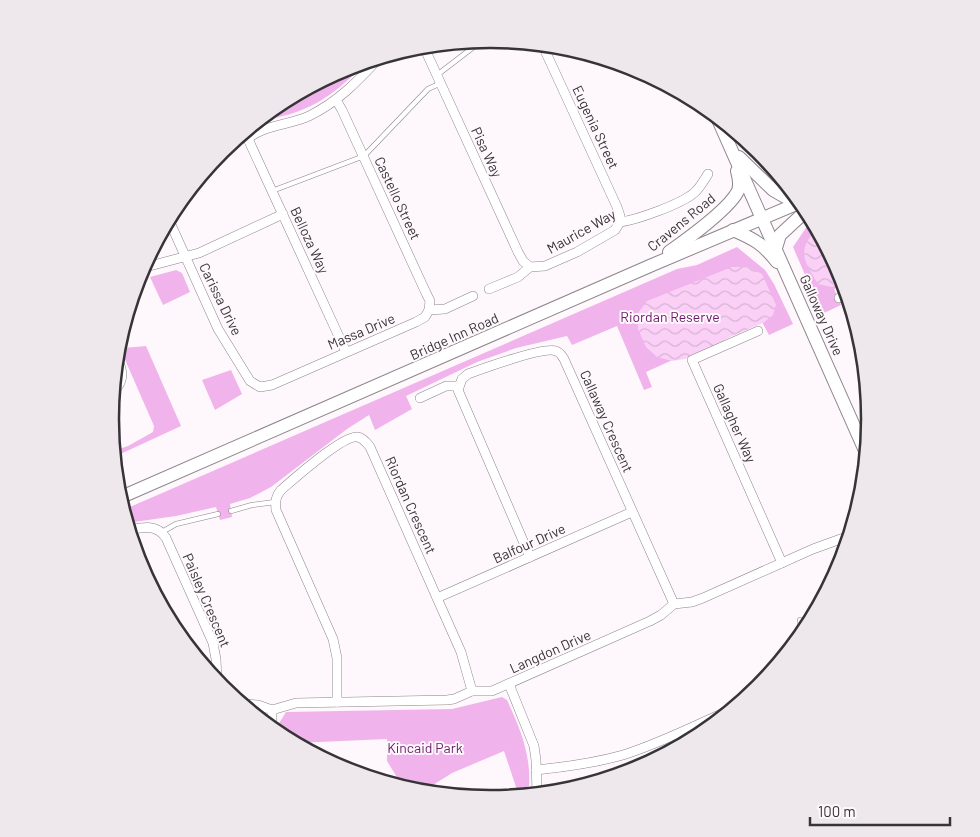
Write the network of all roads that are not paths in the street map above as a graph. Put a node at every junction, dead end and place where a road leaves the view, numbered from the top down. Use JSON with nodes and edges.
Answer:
{"nodes":[{"id":1,"x":474,"y":48,"type":"edge"},
{"id":2,"x":546,"y":52,"type":"edge"},
{"id":3,"x":427,"y":54,"type":"edge"},
{"id":4,"x":370,"y":67,"type":"edge"},
{"id":5,"x":439,"y":79,"type":"junction"},
{"id":6,"x":336,"y":100,"type":"junction"},
{"id":7,"x":722,"y":129,"type":"edge"},
{"id":8,"x":250,"y":135,"type":"edge"},
{"id":9,"x":245,"y":140,"type":"edge"},
{"id":10,"x":730,"y":148,"type":"junction"},
{"id":11,"x":364,"y":156,"type":"junction"},
{"id":12,"x":708,"y":174,"type":"dead end"},
{"id":13,"x":272,"y":191,"type":"junction"},
{"id":14,"x":787,"y":198,"type":"edge"},
{"id":15,"x":792,"y":204,"type":"edge"},
{"id":16,"x":282,"y":214,"type":"junction"},
{"id":17,"x":800,"y":216,"type":"edge"},
{"id":18,"x":762,"y":217,"type":"junction"},
{"id":19,"x":620,"y":222,"type":"junction"},
{"id":20,"x":172,"y":228,"type":"edge"},
{"id":21,"x":733,"y":230,"type":"junction"},
{"id":22,"x":776,"y":248,"type":"junction"},
{"id":23,"x":186,"y":257,"type":"junction"},
{"id":24,"x":652,"y":265,"type":"junction"},
{"id":25,"x":152,"y":266,"type":"edge"},
{"id":26,"x":530,"y":267,"type":"junction"},
{"id":27,"x":790,"y":280,"type":"junction"},
{"id":28,"x":489,"y":290,"type":"dead end"},
{"id":29,"x":473,"y":296,"type":"dead end"},
{"id":30,"x":429,"y":310,"type":"junction"},
{"id":31,"x":758,"y":331,"type":"dead end"},
{"id":32,"x":346,"y":352,"type":"junction"},
{"id":33,"x":257,"y":386,"type":"joint"},
{"id":34,"x":459,"y":386,"type":"junction"},
{"id":35,"x":420,"y":398,"type":"dead end"},
{"id":36,"x":860,"y":440,"type":"edge"},
{"id":37,"x":127,"y":495,"type":"edge"},
{"id":38,"x":275,"y":502,"type":"junction"},
{"id":39,"x":231,"y":511,"type":"dead end"},
{"id":40,"x":632,"y":512,"type":"junction"},
{"id":41,"x":218,"y":514,"type":"dead end"},
{"id":42,"x":136,"y":529,"type":"edge"},
{"id":43,"x":162,"y":532,"type":"junction"},
{"id":44,"x":840,"y":539,"type":"edge"},
{"id":45,"x":530,"y":557,"type":"junction"},
{"id":46,"x":782,"y":563,"type":"junction"},
{"id":47,"x":437,"y":598,"type":"junction"},
{"id":48,"x":674,"y":604,"type":"junction"},
{"id":49,"x":216,"y":669,"type":"edge"},
{"id":50,"x":509,"y":684,"type":"junction"},
{"id":51,"x":472,"y":691,"type":"junction"},
{"id":52,"x":337,"y":702,"type":"junction"},
{"id":53,"x":254,"y":705,"type":"edge"},
{"id":54,"x":272,"y":710,"type":"junction"},
{"id":55,"x":272,"y":719,"type":"edge"},
{"id":56,"x":704,"y":721,"type":"edge"},
{"id":57,"x":536,"y":770,"type":"junction"},
{"id":58,"x":537,"y":786,"type":"edge"}],
"edges":[{"from":1,"to":5,"type":"lane"},
{"from":2,"to":19,"type":"street","name":"Eugenia Street"},
{"from":3,"to":5,"type":"street","name":"Pisa Way"},
{"from":4,"to":6,"type":"street"},
{"from":5,"to":11,"type":"lane"},
{"from":5,"to":26,"type":"street","name":"Pisa Way"},
{"from":6,"to":8,"type":"street"},
{"from":6,"to":11,"type":"street","name":"Castello Street"},
{"from":7,"to":10,"type":"main road","name":"Cravens Road"},
{"from":9,"to":13,"type":"street","name":"Belloza Way"},
{"from":10,"to":14,"type":"main road","name":"Cravens Road"},
{"from":10,"to":18,"type":"main road","name":"Cravens Road"},
{"from":10,"to":24,"type":"main road","name":"Cravens Road"},
{"from":11,"to":13,"type":"lane"},
{"from":11,"to":30,"type":"street","name":"Castello Street"},
{"from":12,"to":19,"type":"street","name":"Maurice Way"},
{"from":13,"to":16,"type":"street","name":"Belloza Way"},
{"from":15,"to":18,"type":"main road","name":"Bridge Inn Road"},
{"from":16,"to":23,"type":"street"},
{"from":16,"to":32,"type":"street","name":"Belloza Way"},
{"from":17,"to":22,"type":"main road"},
{"from":18,"to":21,"type":"main road","name":"Bridge Inn Road"},
{"from":18,"to":22,"type":"main road","name":"Galloway Drive"},
{"from":19,"to":26,"type":"street","name":"Maurice Way"},
{"from":20,"to":23,"type":"street","name":"Carissa Drive"},
{"from":21,"to":24,"type":"main road","name":"Bridge Inn Road"},
{"from":21,"to":27,"type":"main road"},
{"from":22,"to":27,"type":"main road","name":"Galloway Drive"},
{"from":23,"to":25,"type":"street"},
{"from":23,"to":33,"type":"street","name":"Carissa Drive"},
{"from":24,"to":37,"type":"main road","name":"Bridge Inn Road"},
{"from":26,"to":28,"type":"street","name":"Maurice Way"},
{"from":27,"to":36,"type":"main road","name":"Galloway Drive"},
{"from":29,"to":30,"type":"street","name":"Massa Drive"},
{"from":30,"to":32,"type":"street","name":"Massa Drive"},
{"from":31,"to":46,"type":"street","name":"Gallagher Way"},
{"from":32,"to":33,"type":"street","name":"Massa Drive"},
{"from":34,"to":35,"type":"street","name":"Callaway Crescent"},
{"from":34,"to":40,"type":"street","name":"Callaway Crescent"},
{"from":34,"to":45,"type":"street"},
{"from":38,"to":39,"type":"lane"},
{"from":38,"to":47,"type":"street","name":"Riordan Crescent"},
{"from":38,"to":52,"type":"street"},
{"from":40,"to":45,"type":"street","name":"Balfour Drive"},
{"from":40,"to":48,"type":"street","name":"Callaway Crescent"},
{"from":41,"to":43,"type":"lane"},
{"from":42,"to":43,"type":"street"},
{"from":43,"to":49,"type":"street","name":"Paisley Crescent"},
{"from":44,"to":46,"type":"street","name":"Langdon Drive"},
{"from":45,"to":47,"type":"street","name":"Balfour Drive"},
{"from":46,"to":48,"type":"street","name":"Langdon Drive"},
{"from":47,"to":51,"type":"street","name":"Riordan Crescent"},
{"from":48,"to":50,"type":"street","name":"Langdon Drive"},
{"from":50,"to":51,"type":"street","name":"Langdon Drive"},
{"from":50,"to":57,"type":"street"},
{"from":51,"to":52,"type":"street","name":"Langdon Drive"},
{"from":52,"to":54,"type":"street","name":"Langdon Drive"},
{"from":53,"to":54,"type":"street","name":"Langdon Drive"},
{"from":54,"to":55,"type":"street"},
{"from":56,"to":57,"type":"street"},
{"from":57,"to":58,"type":"street"}]}
